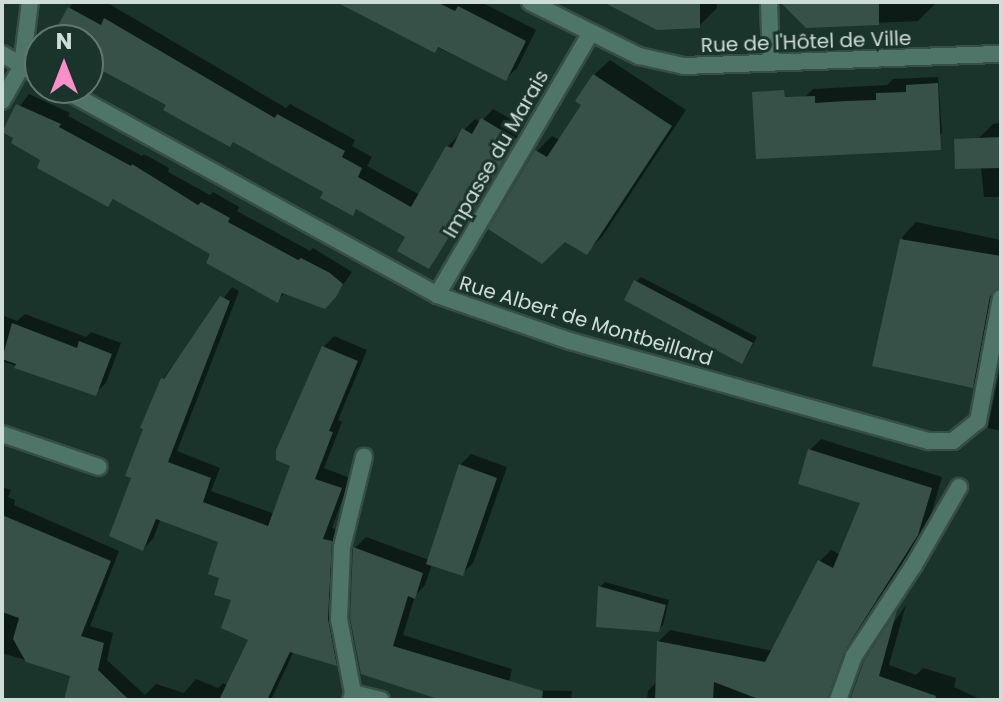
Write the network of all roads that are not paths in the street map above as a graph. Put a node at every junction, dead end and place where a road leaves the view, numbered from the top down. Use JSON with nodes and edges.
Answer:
{"nodes":[{"id":1,"x":30,"y":2,"type":"edge"},
{"id":2,"x":530,"y":2,"type":"edge"},
{"id":3,"x":769,"y":2,"type":"edge"},
{"id":4,"x":591,"y":33,"type":"junction"},
{"id":5,"x":2,"y":54,"type":"edge"},
{"id":6,"x":1001,"y":54,"type":"edge"},
{"id":7,"x":771,"y":62,"type":"junction"},
{"id":8,"x":22,"y":66,"type":"junction"},
{"id":9,"x":2,"y":101,"type":"edge"},
{"id":10,"x":90,"y":104,"type":"edge"},
{"id":11,"x":437,"y":295,"type":"junction"},
{"id":12,"x":1001,"y":298,"type":"edge"},
{"id":13,"x":2,"y":434,"type":"edge"},
{"id":14,"x":364,"y":457,"type":"dead end"},
{"id":15,"x":99,"y":467,"type":"dead end"},
{"id":16,"x":959,"y":487,"type":"dead end"},
{"id":17,"x":352,"y":696,"type":"edge"},
{"id":18,"x":381,"y":700,"type":"edge"},
{"id":19,"x":838,"y":700,"type":"edge"}],
"edges":[{"from":1,"to":8,"type":"street"},
{"from":2,"to":4,"type":"street","name":"Rue de l'Hôtel de Ville"},
{"from":3,"to":7,"type":"street"},
{"from":4,"to":7,"type":"street","name":"Rue de l'Hôtel de Ville"},
{"from":4,"to":11,"type":"street","name":"Impasse du Marais"},
{"from":5,"to":8,"type":"street"},
{"from":6,"to":7,"type":"street","name":"Rue de l'Hôtel de Ville"},
{"from":8,"to":9,"type":"street"},
{"from":10,"to":11,"type":"street","name":"Rue Albert de Montbeillard"},
{"from":11,"to":12,"type":"street","name":"Rue Albert de Montbeillard"},
{"from":13,"to":15,"type":"street"},
{"from":14,"to":17,"type":"street"},
{"from":16,"to":19,"type":"street"},
{"from":17,"to":18,"type":"street"}]}
